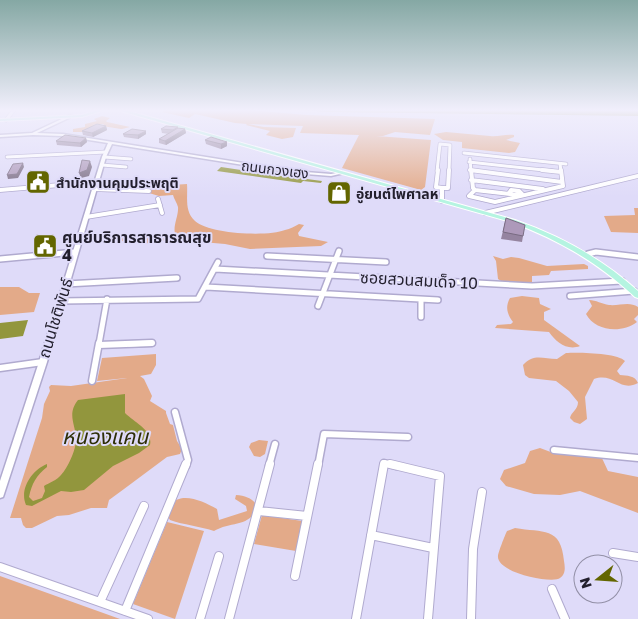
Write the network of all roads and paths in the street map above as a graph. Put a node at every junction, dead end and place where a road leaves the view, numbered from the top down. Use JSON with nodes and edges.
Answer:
{"nodes":[{"id":1,"x":89,"y":139,"type":"edge"},
{"id":2,"x":218,"y":139,"type":"edge"},
{"id":3,"x":110,"y":142,"type":"junction"},
{"id":4,"x":464,"y":153,"type":"dead end"},
{"id":5,"x":471,"y":154,"type":"junction"},
{"id":6,"x":105,"y":155,"type":"junction"},
{"id":7,"x":7,"y":157,"type":"dead end"},
{"id":8,"x":513,"y":158,"type":"junction"},
{"id":9,"x":131,"y":159,"type":"dead end"},
{"id":10,"x":469,"y":162,"type":"junction"},
{"id":11,"x":560,"y":164,"type":"junction"},
{"id":12,"x":566,"y":164,"type":"dead end"},
{"id":13,"x":102,"y":165,"type":"junction"},
{"id":14,"x":126,"y":167,"type":"dead end"},
{"id":15,"x":512,"y":167,"type":"junction"},
{"id":16,"x":470,"y":170,"type":"junction"},
{"id":17,"x":561,"y":172,"type":"junction"},
{"id":18,"x":342,"y":173,"type":"junction"},
{"id":19,"x":510,"y":175,"type":"junction"},
{"id":20,"x":638,"y":176,"type":"edge"},
{"id":21,"x":471,"y":180,"type":"junction"},
{"id":22,"x":96,"y":182,"type":"junction"},
{"id":23,"x":562,"y":182,"type":"junction"},
{"id":24,"x":509,"y":185,"type":"junction"},
{"id":25,"x":442,"y":188,"type":"junction"},
{"id":26,"x":94,"y":189,"type":"junction"},
{"id":27,"x":0,"y":190,"type":"edge"},
{"id":28,"x":475,"y":190,"type":"junction"},
{"id":29,"x":549,"y":190,"type":"junction"},
{"id":30,"x":149,"y":191,"type":"dead end"},
{"id":31,"x":510,"y":192,"type":"junction"},
{"id":32,"x":520,"y":195,"type":"junction"},
{"id":33,"x":158,"y":199,"type":"dead end"},
{"id":34,"x":442,"y":201,"type":"junction"},
{"id":35,"x":531,"y":202,"type":"junction"},
{"id":36,"x":160,"y":205,"type":"junction"},
{"id":37,"x":162,"y":213,"type":"dead end"},
{"id":38,"x":485,"y":213,"type":"junction"},
{"id":39,"x":86,"y":218,"type":"junction"},
{"id":40,"x":75,"y":252,"type":"junction"},
{"id":41,"x":339,"y":252,"type":"dead end"},
{"id":42,"x":588,"y":254,"type":"junction"},
{"id":43,"x":267,"y":256,"type":"dead end"},
{"id":44,"x":638,"y":257,"type":"edge"},
{"id":45,"x":0,"y":260,"type":"edge"},
{"id":46,"x":336,"y":260,"type":"junction"},
{"id":47,"x":218,"y":262,"type":"dead end"},
{"id":48,"x":386,"y":262,"type":"dead end"},
{"id":49,"x":215,"y":269,"type":"junction"},
{"id":50,"x":330,"y":276,"type":"junction"},
{"id":51,"x":177,"y":278,"type":"dead end"},
{"id":52,"x":623,"y":280,"type":"junction"},
{"id":53,"x":66,"y":284,"type":"junction"},
{"id":54,"x":206,"y":287,"type":"junction"},
{"id":55,"x":636,"y":293,"type":"edge"},
{"id":56,"x":323,"y":294,"type":"junction"},
{"id":57,"x":570,"y":296,"type":"dead end"},
{"id":58,"x":108,"y":300,"type":"junction"},
{"id":59,"x":421,"y":300,"type":"junction"},
{"id":60,"x":438,"y":300,"type":"dead end"},
{"id":61,"x":61,"y":301,"type":"junction"},
{"id":62,"x":318,"y":306,"type":"dead end"},
{"id":63,"x":421,"y":317,"type":"dead end"},
{"id":64,"x":152,"y":343,"type":"dead end"},
{"id":65,"x":99,"y":345,"type":"junction"},
{"id":66,"x":43,"y":362,"type":"junction"},
{"id":67,"x":0,"y":368,"type":"edge"},
{"id":68,"x":92,"y":381,"type":"dead end"},
{"id":69,"x":175,"y":412,"type":"dead end"},
{"id":70,"x":408,"y":437,"type":"dead end"},
{"id":71,"x":275,"y":444,"type":"dead end"},
{"id":72,"x":554,"y":450,"type":"dead end"},
{"id":73,"x":638,"y":458,"type":"edge"},
{"id":74,"x":482,"y":492,"type":"dead end"},
{"id":75,"x":0,"y":494,"type":"edge"},
{"id":76,"x":144,"y":506,"type":"dead end"},
{"id":77,"x":259,"y":510,"type":"junction"},
{"id":78,"x":307,"y":516,"type":"junction"},
{"id":79,"x":371,"y":535,"type":"junction"},
{"id":80,"x":433,"y":548,"type":"junction"},
{"id":81,"x":613,"y":553,"type":"dead end"},
{"id":82,"x":219,"y":556,"type":"dead end"},
{"id":83,"x":638,"y":557,"type":"edge"},
{"id":84,"x":0,"y":567,"type":"edge"},
{"id":85,"x":295,"y":576,"type":"dead end"},
{"id":86,"x":552,"y":589,"type":"dead end"},
{"id":87,"x":100,"y":602,"type":"junction"},
{"id":88,"x":125,"y":611,"type":"junction"},
{"id":89,"x":148,"y":619,"type":"edge"},
{"id":90,"x":200,"y":619,"type":"edge"},
{"id":91,"x":229,"y":619,"type":"edge"},
{"id":92,"x":356,"y":619,"type":"edge"},
{"id":93,"x":428,"y":619,"type":"edge"},
{"id":94,"x":471,"y":619,"type":"edge"},
{"id":95,"x":565,"y":619,"type":"edge"}],
"edges":[{"from":1,"to":3,"type":"street","name":"ถนนกวงเฮง"},
{"from":2,"to":18,"type":"main road"},
{"from":3,"to":6,"type":"street","name":"ถนนโชติพันธ์"},
{"from":3,"to":18,"type":"street","name":"ถนนกวงเฮง"},
{"from":4,"to":5,"type":"street"},
{"from":5,"to":8,"type":"street"},
{"from":5,"to":10,"type":"street"},
{"from":6,"to":7,"type":"street"},
{"from":6,"to":9,"type":"street"},
{"from":6,"to":13,"type":"street","name":"ถนนโชติพันธ์"},
{"from":8,"to":11,"type":"street"},
{"from":8,"to":15,"type":"street"},
{"from":10,"to":15,"type":"street"},
{"from":10,"to":16,"type":"street"},
{"from":11,"to":12,"type":"street"},
{"from":11,"to":17,"type":"street"},
{"from":13,"to":14,"type":"street"},
{"from":13,"to":22,"type":"street","name":"ถนนโชติพันธ์"},
{"from":15,"to":17,"type":"street"},
{"from":15,"to":19,"type":"street"},
{"from":16,"to":19,"type":"street"},
{"from":16,"to":21,"type":"street"},
{"from":17,"to":23,"type":"street"},
{"from":18,"to":34,"type":"main road"},
{"from":19,"to":23,"type":"street"},
{"from":19,"to":24,"type":"street"},
{"from":20,"to":35,"type":"street"},
{"from":21,"to":24,"type":"street"},
{"from":21,"to":28,"type":"street"},
{"from":22,"to":26,"type":"street","name":"ถนนโชติพันธ์"},
{"from":22,"to":27,"type":"street"},
{"from":23,"to":29,"type":"street"},
{"from":24,"to":29,"type":"street"},
{"from":24,"to":31,"type":"street"},
{"from":25,"to":25,"type":"street"},
{"from":25,"to":34,"type":"street"},
{"from":26,"to":30,"type":"street"},
{"from":26,"to":39,"type":"street","name":"ถนนโชติพันธ์"},
{"from":28,"to":31,"type":"street"},
{"from":28,"to":32,"type":"street"},
{"from":29,"to":32,"type":"street"},
{"from":31,"to":32,"type":"street"},
{"from":32,"to":35,"type":"street"},
{"from":33,"to":36,"type":"street"},
{"from":34,"to":38,"type":"main road"},
{"from":35,"to":38,"type":"street"},
{"from":36,"to":37,"type":"street"},
{"from":36,"to":39,"type":"street"},
{"from":38,"to":42,"type":"main road"},
{"from":39,"to":40,"type":"street","name":"ถนนโชติพันธ์"},
{"from":40,"to":45,"type":"street"},
{"from":40,"to":53,"type":"street","name":"ถนนโชติพันธ์"},
{"from":41,"to":46,"type":"street"},
{"from":42,"to":44,"type":"street"},
{"from":42,"to":52,"type":"main road"},
{"from":43,"to":46,"type":"street"},
{"from":46,"to":48,"type":"street"},
{"from":46,"to":50,"type":"street"},
{"from":47,"to":49,"type":"street"},
{"from":49,"to":50,"type":"street","name":"ซอยสวนสมเด็จ 10"},
{"from":49,"to":54,"type":"street"},
{"from":50,"to":52,"type":"street","name":"ซอยสวนสมเด็จ 10"},
{"from":50,"to":56,"type":"street"},
{"from":51,"to":53,"type":"street"},
{"from":52,"to":55,"type":"main road"},
{"from":53,"to":61,"type":"street","name":"ถนนโชติพันธ์"},
{"from":54,"to":56,"type":"street"},
{"from":54,"to":58,"type":"street"},
{"from":55,"to":57,"type":"street"},
{"from":56,"to":59,"type":"street"},
{"from":56,"to":62,"type":"street"},
{"from":58,"to":61,"type":"street"},
{"from":58,"to":65,"type":"street"},
{"from":59,"to":60,"type":"street"},
{"from":59,"to":63,"type":"street"},
{"from":61,"to":66,"type":"street","name":"ถนนโชติพันธ์"},
{"from":64,"to":65,"type":"street"},
{"from":65,"to":68,"type":"street"},
{"from":66,"to":67,"type":"street"},
{"from":66,"to":75,"type":"street","name":"ถนนโชติพันธ์"},
{"from":69,"to":88,"type":"street"},
{"from":70,"to":78,"type":"street"},
{"from":71,"to":77,"type":"street"},
{"from":72,"to":73,"type":"street"},
{"from":74,"to":94,"type":"street"},
{"from":76,"to":87,"type":"street"},
{"from":77,"to":78,"type":"street"},
{"from":77,"to":91,"type":"street"},
{"from":78,"to":85,"type":"street"},
{"from":79,"to":80,"type":"street"},
{"from":79,"to":80,"type":"street"},
{"from":79,"to":92,"type":"street"},
{"from":80,"to":93,"type":"street"},
{"from":81,"to":83,"type":"street"},
{"from":82,"to":90,"type":"street"},
{"from":84,"to":87,"type":"street"},
{"from":86,"to":95,"type":"street"},
{"from":87,"to":88,"type":"street"},
{"from":88,"to":89,"type":"street"}]}
